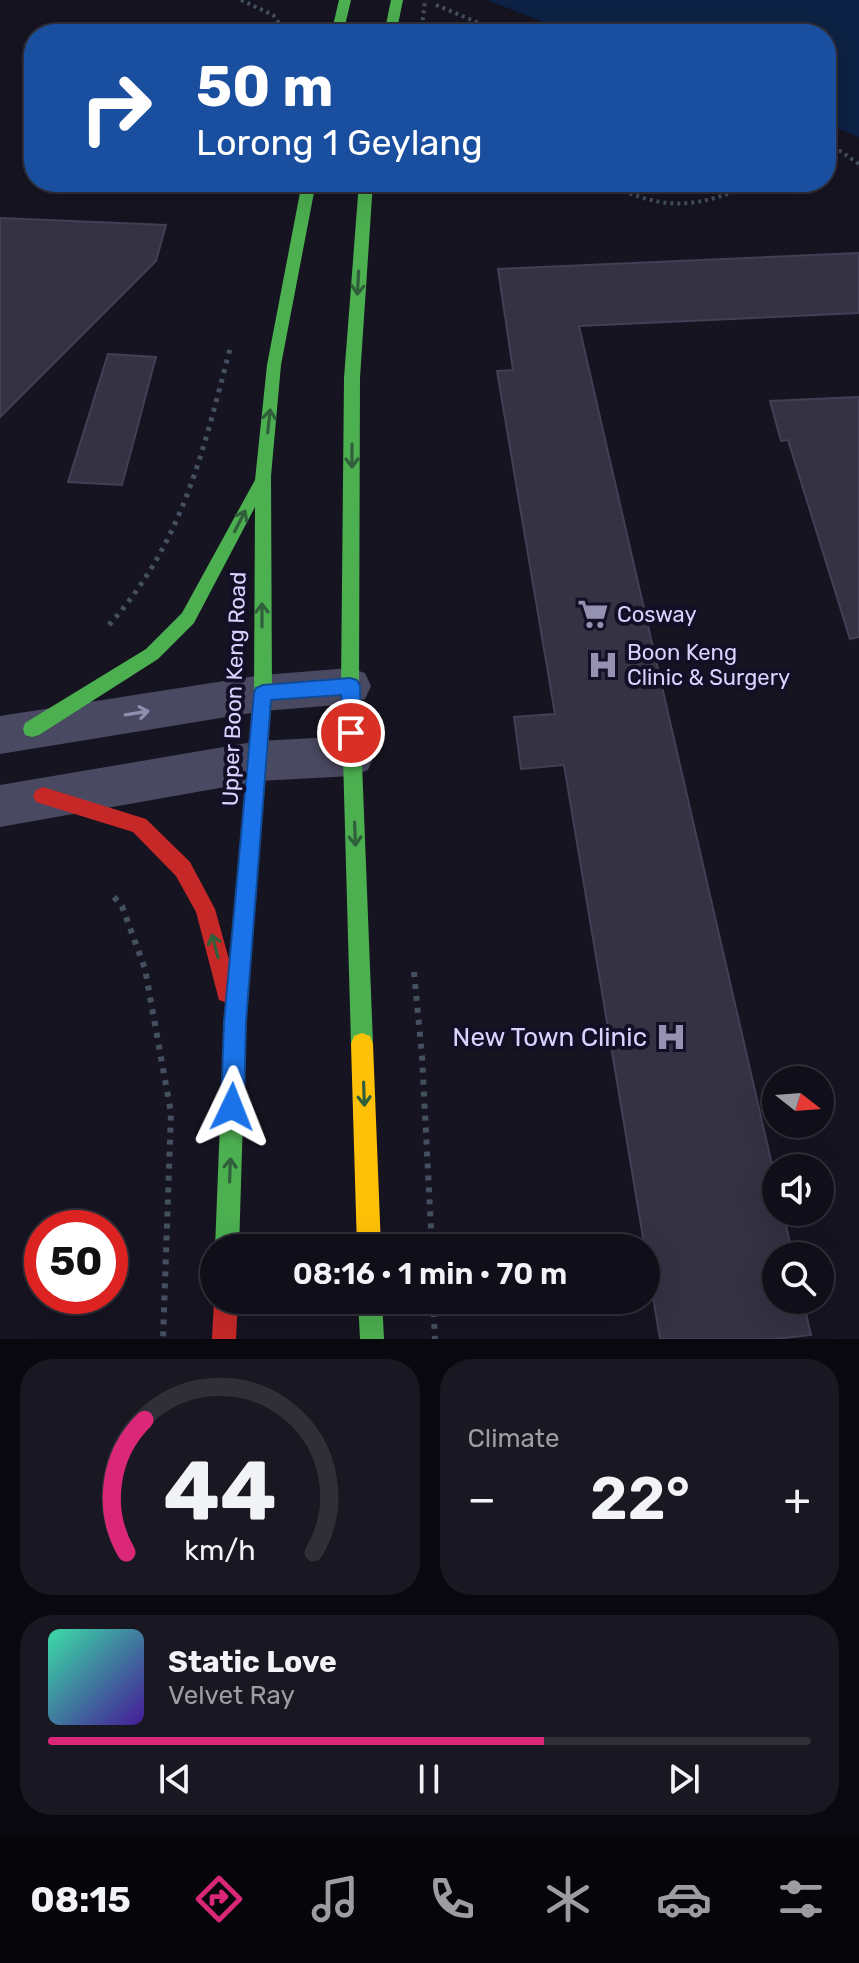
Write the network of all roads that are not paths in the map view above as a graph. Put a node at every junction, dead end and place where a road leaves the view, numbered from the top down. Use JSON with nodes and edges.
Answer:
{"nodes":[{"id":1,"x":345,"y":0,"type":"edge"},
{"id":2,"x":397,"y":0,"type":"edge"},
{"id":3,"x":340,"y":24,"type":"edge"},
{"id":4,"x":392,"y":24,"type":"edge"},
{"id":5,"x":307,"y":192,"type":"edge"},
{"id":6,"x":365,"y":192,"type":"edge"},
{"id":7,"x":263,"y":476,"type":"junction"},
{"id":8,"x":350,"y":686,"type":"junction"},
{"id":9,"x":263,"y":693,"type":"junction"},
{"id":10,"x":16,"y":732,"type":"edge"},
{"id":11,"x":352,"y":756,"type":"junction"},
{"id":12,"x":259,"y":761,"type":"junction"},
{"id":13,"x":43,"y":796,"type":"junction"},
{"id":14,"x":0,"y":806,"type":"edge"},
{"id":15,"x":235,"y":1022,"type":"junction"},
{"id":16,"x":227,"y":1234,"type":"edge"},
{"id":17,"x":369,"y":1234,"type":"edge"},
{"id":18,"x":225,"y":1314,"type":"edge"},
{"id":19,"x":371,"y":1314,"type":"edge"},
{"id":20,"x":224,"y":1339,"type":"edge"},
{"id":21,"x":372,"y":1339,"type":"edge"}],
"edges":[{"from":1,"to":3,"type":"main road"},
{"from":2,"to":4,"type":"main road"},
{"from":7,"to":5,"type":"main road","name":"Upper Boon Keng Road","one_way":true},
{"from":6,"to":8,"type":"main road","one_way":true},
{"from":9,"to":7,"type":"main road","name":"Upper Boon Keng Road","one_way":true},
{"from":10,"to":7,"type":"main road","one_way":true},
{"from":8,"to":9,"type":"street"},
{"from":8,"to":11,"type":"main road"},
{"from":10,"to":9,"type":"street","one_way":true},
{"from":9,"to":12,"type":"main road","name":"Upper Boon Keng Road"},
{"from":11,"to":12,"type":"street"},
{"from":11,"to":17,"type":"main road","one_way":true},
{"from":12,"to":13,"type":"street"},
{"from":12,"to":15,"type":"main road","name":"Upper Boon Keng Road"},
{"from":13,"to":14,"type":"street"},
{"from":15,"to":13,"type":"main road","one_way":true},
{"from":16,"to":15,"type":"main road","name":"Upper Boon Keng Road","one_way":true},
{"from":18,"to":20,"type":"main road"},
{"from":19,"to":21,"type":"main road"}]}
